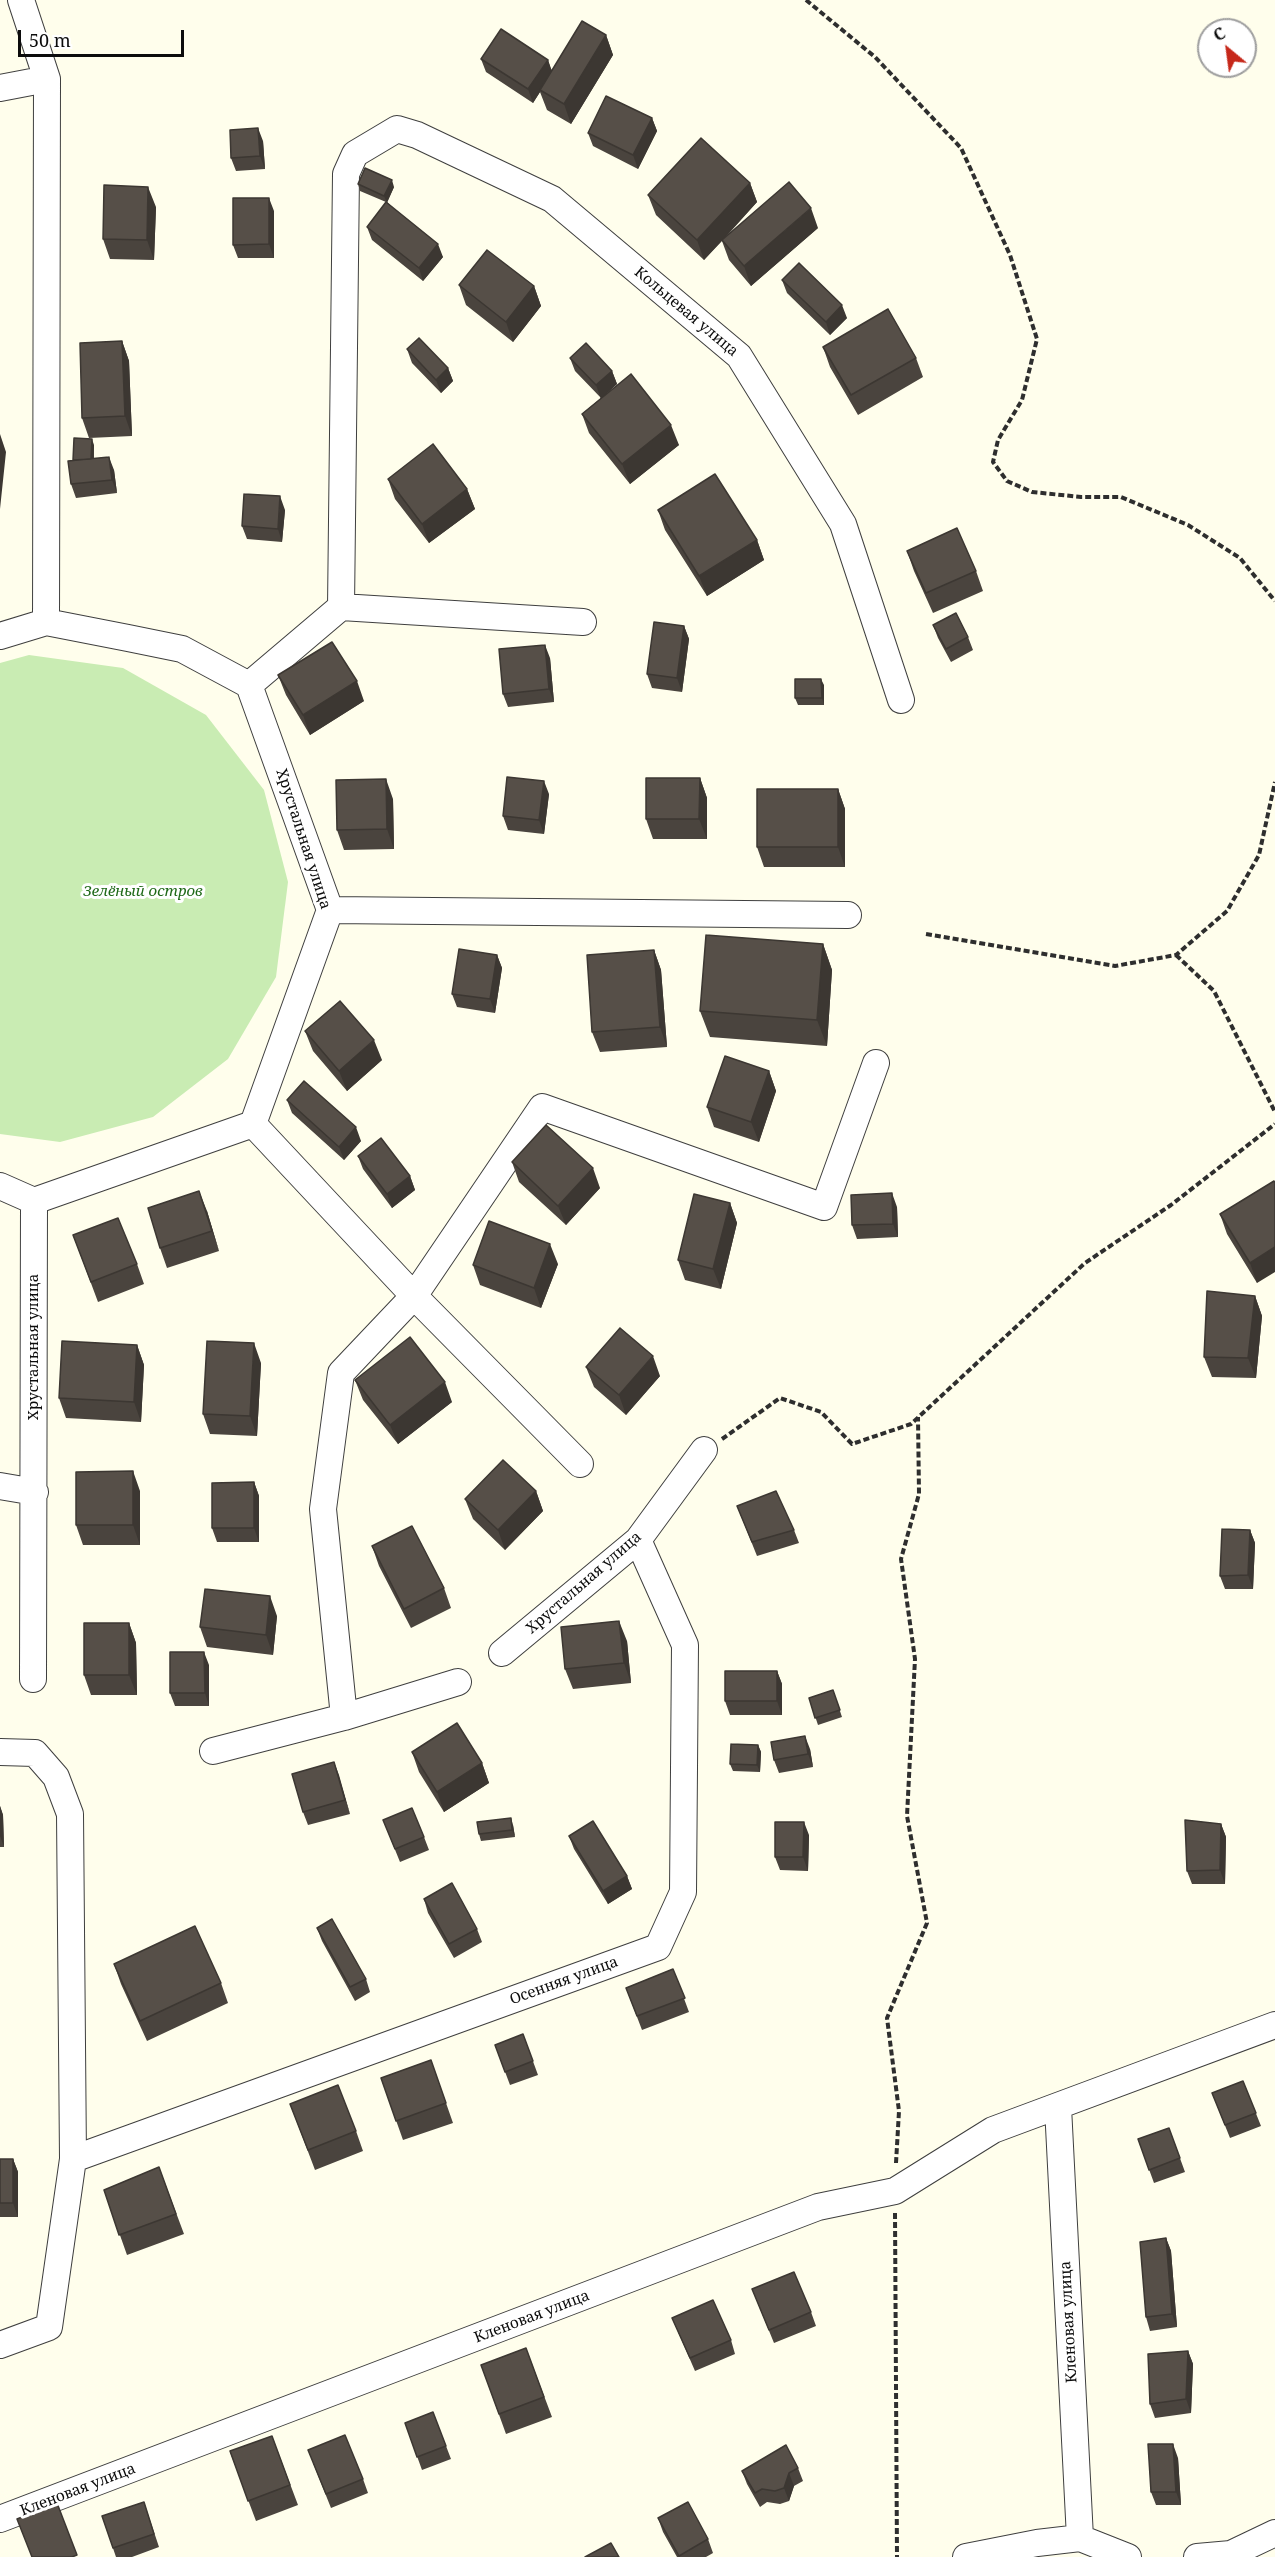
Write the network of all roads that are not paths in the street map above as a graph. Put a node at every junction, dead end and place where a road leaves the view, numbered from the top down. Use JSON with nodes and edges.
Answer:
{"nodes":[{"id":1,"x":21,"y":0,"type":"edge"},
{"id":2,"x":47,"y":80,"type":"junction"},
{"id":3,"x":0,"y":88,"type":"edge"},
{"id":4,"x":340,"y":607,"type":"junction"},
{"id":5,"x":46,"y":622,"type":"junction"},
{"id":6,"x":583,"y":622,"type":"dead end"},
{"id":7,"x":0,"y":636,"type":"edge"},
{"id":8,"x":249,"y":685,"type":"junction"},
{"id":9,"x":901,"y":700,"type":"dead end"},
{"id":10,"x":330,"y":910,"type":"junction"},
{"id":11,"x":848,"y":915,"type":"dead end"},
{"id":12,"x":876,"y":1062,"type":"dead end"},
{"id":13,"x":253,"y":1124,"type":"junction"},
{"id":14,"x":0,"y":1186,"type":"edge"},
{"id":15,"x":34,"y":1201,"type":"junction"},
{"id":16,"x":414,"y":1296,"type":"junction"},
{"id":17,"x":704,"y":1450,"type":"road end"},
{"id":18,"x":580,"y":1464,"type":"dead end"},
{"id":19,"x":0,"y":1486,"type":"edge"},
{"id":20,"x":34,"y":1492,"type":"junction"},
{"id":21,"x":638,"y":1540,"type":"junction"},
{"id":22,"x":502,"y":1653,"type":"dead end"},
{"id":23,"x":33,"y":1679,"type":"dead end"},
{"id":24,"x":458,"y":1682,"type":"dead end"},
{"id":25,"x":344,"y":1717,"type":"junction"},
{"id":26,"x":213,"y":1751,"type":"dead end"},
{"id":27,"x":0,"y":1752,"type":"edge"},
{"id":28,"x":1275,"y":2025,"type":"edge"},
{"id":29,"x":1058,"y":2107,"type":"junction"},
{"id":30,"x":73,"y":2159,"type":"junction"},
{"id":31,"x":0,"y":2344,"type":"edge"},
{"id":32,"x":0,"y":2519,"type":"edge"},
{"id":33,"x":1275,"y":2533,"type":"edge"},
{"id":34,"x":1080,"y":2538,"type":"junction"},
{"id":35,"x":966,"y":2557,"type":"edge"},
{"id":36,"x":1128,"y":2557,"type":"edge"},
{"id":37,"x":1197,"y":2557,"type":"edge"}],
"edges":[{"from":1,"to":2,"type":"street"},
{"from":2,"to":3,"type":"street"},
{"from":2,"to":5,"type":"street"},
{"from":4,"to":6,"type":"street"},
{"from":4,"to":8,"type":"street"},
{"from":4,"to":9,"type":"street","name":"Кольцевая улица"},
{"from":5,"to":7,"type":"street"},
{"from":5,"to":8,"type":"street"},
{"from":8,"to":10,"type":"street","name":"Хрустальная улица"},
{"from":10,"to":11,"type":"street"},
{"from":10,"to":13,"type":"street","name":"Хрустальная улица"},
{"from":12,"to":16,"type":"street"},
{"from":13,"to":15,"type":"street"},
{"from":13,"to":16,"type":"street"},
{"from":14,"to":15,"type":"street"},
{"from":15,"to":20,"type":"street","name":"Хрустальная улица"},
{"from":16,"to":18,"type":"street"},
{"from":16,"to":25,"type":"street"},
{"from":17,"to":21,"type":"street","name":"Хрустальная улица"},
{"from":19,"to":20,"type":"street"},
{"from":20,"to":23,"type":"street","name":"Хрустальная улица"},
{"from":21,"to":22,"type":"street","name":"Хрустальная улица"},
{"from":21,"to":30,"type":"street","name":"Осенняя улица"},
{"from":24,"to":25,"type":"street"},
{"from":25,"to":26,"type":"street"},
{"from":27,"to":30,"type":"street"},
{"from":28,"to":29,"type":"street","name":"Кленовая улица"},
{"from":29,"to":32,"type":"street","name":"Кленовая улица"},
{"from":29,"to":34,"type":"street","name":"Кленовая улица"},
{"from":30,"to":31,"type":"street"},
{"from":33,"to":37,"type":"street"},
{"from":34,"to":35,"type":"street"},
{"from":34,"to":36,"type":"street"}]}
